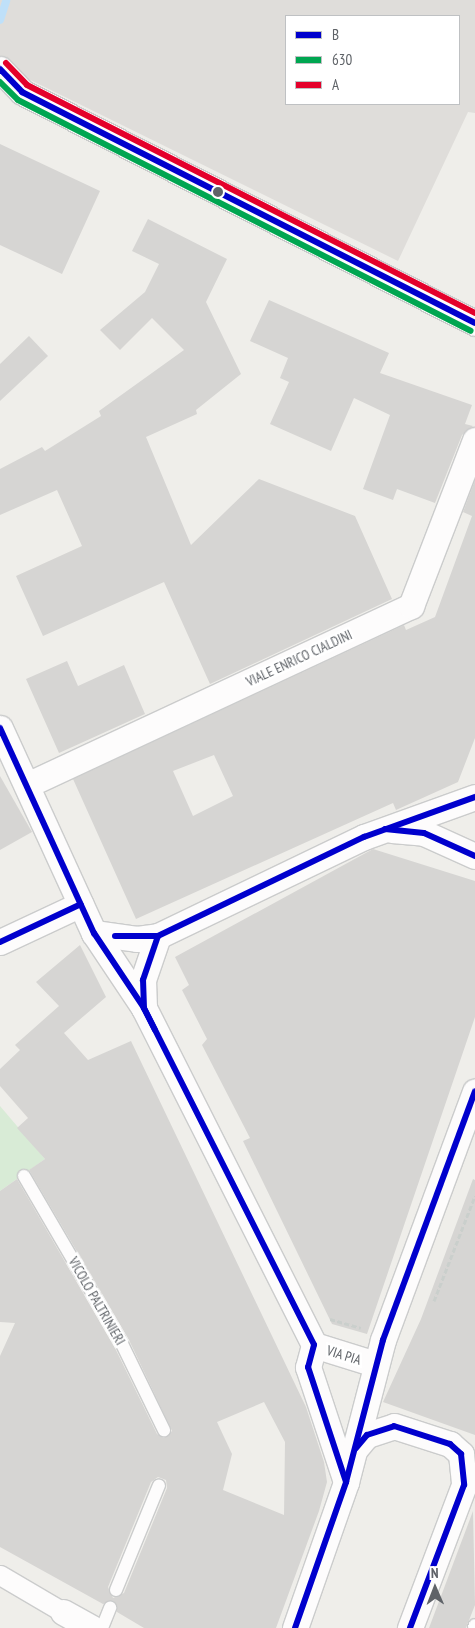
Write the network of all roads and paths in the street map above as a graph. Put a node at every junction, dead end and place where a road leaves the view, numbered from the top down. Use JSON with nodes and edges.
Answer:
{"nodes":[{"id":1,"x":0,"y":69,"type":"edge"},
{"id":2,"x":11,"y":91,"type":"edge"},
{"id":3,"x":475,"y":323,"type":"edge"},
{"id":4,"x":475,"y":440,"type":"edge"},
{"id":5,"x":0,"y":728,"type":"edge"},
{"id":6,"x":28,"y":785,"type":"junction"},
{"id":7,"x":475,"y":798,"type":"edge"},
{"id":8,"x":384,"y":829,"type":"junction"},
{"id":9,"x":475,"y":856,"type":"edge"},
{"id":10,"x":81,"y":904,"type":"junction"},
{"id":11,"x":94,"y":933,"type":"junction"},
{"id":12,"x":158,"y":936,"type":"junction"},
{"id":13,"x":0,"y":942,"type":"edge"},
{"id":14,"x":144,"y":1008,"type":"junction"},
{"id":15,"x":475,"y":1091,"type":"edge"},
{"id":16,"x":24,"y":1176,"type":"dead end"},
{"id":17,"x":475,"y":1196,"type":"edge"},
{"id":18,"x":434,"y":1301,"type":"dead end"},
{"id":19,"x":327,"y":1318,"type":"dead end"},
{"id":20,"x":368,"y":1330,"type":"dead end"},
{"id":21,"x":314,"y":1345,"type":"junction"},
{"id":22,"x":375,"y":1364,"type":"junction"},
{"id":23,"x":164,"y":1430,"type":"dead end"},
{"id":24,"x":356,"y":1448,"type":"junction"},
{"id":25,"x":470,"y":1467,"type":"edge"},
{"id":26,"x":346,"y":1482,"type":"junction"},
{"id":27,"x":159,"y":1485,"type":"dead end"},
{"id":28,"x":0,"y":1575,"type":"edge"},
{"id":29,"x":116,"y":1590,"type":"dead end"},
{"id":30,"x":110,"y":1608,"type":"dead end"},
{"id":31,"x":63,"y":1612,"type":"joint"},
{"id":32,"x":92,"y":1628,"type":"edge"},
{"id":33,"x":102,"y":1628,"type":"edge"},
{"id":34,"x":295,"y":1628,"type":"edge"},
{"id":35,"x":410,"y":1628,"type":"edge"}],
"edges":[{"from":1,"to":2,"type":"street"},
{"from":2,"to":3,"type":"street"},
{"from":4,"to":6,"type":"street","name":"VIALE ENRICO CIALDINI"},
{"from":5,"to":6,"type":"street","name":"VIA PIA"},
{"from":6,"to":10,"type":"street","name":"VIA PIA"},
{"from":7,"to":8,"type":"street"},
{"from":8,"to":9,"type":"street"},
{"from":8,"to":12,"type":"street"},
{"from":10,"to":11,"type":"street","name":"VIA PIA"},
{"from":10,"to":13,"type":"street"},
{"from":11,"to":12,"type":"street"},
{"from":11,"to":14,"type":"street","name":"VIA PIA"},
{"from":12,"to":14,"type":"street"},
{"from":14,"to":21,"type":"street","name":"VIA PIA"},
{"from":15,"to":22,"type":"street"},
{"from":16,"to":23,"type":"lane","name":"VICOLO PALTRINIERI"},
{"from":17,"to":18,"type":"path"},
{"from":19,"to":20,"type":"path"},
{"from":21,"to":22,"type":"street","name":"VIA PIA"},
{"from":21,"to":26,"type":"street","name":"VIA PIA"},
{"from":22,"to":24,"type":"street"},
{"from":24,"to":25,"type":"street"},
{"from":24,"to":26,"type":"street"},
{"from":25,"to":35,"type":"street"},
{"from":26,"to":34,"type":"street"},
{"from":27,"to":29,"type":"lane"},
{"from":28,"to":31,"type":"street"},
{"from":30,"to":33,"type":"lane"},
{"from":31,"to":32,"type":"street"}]}
